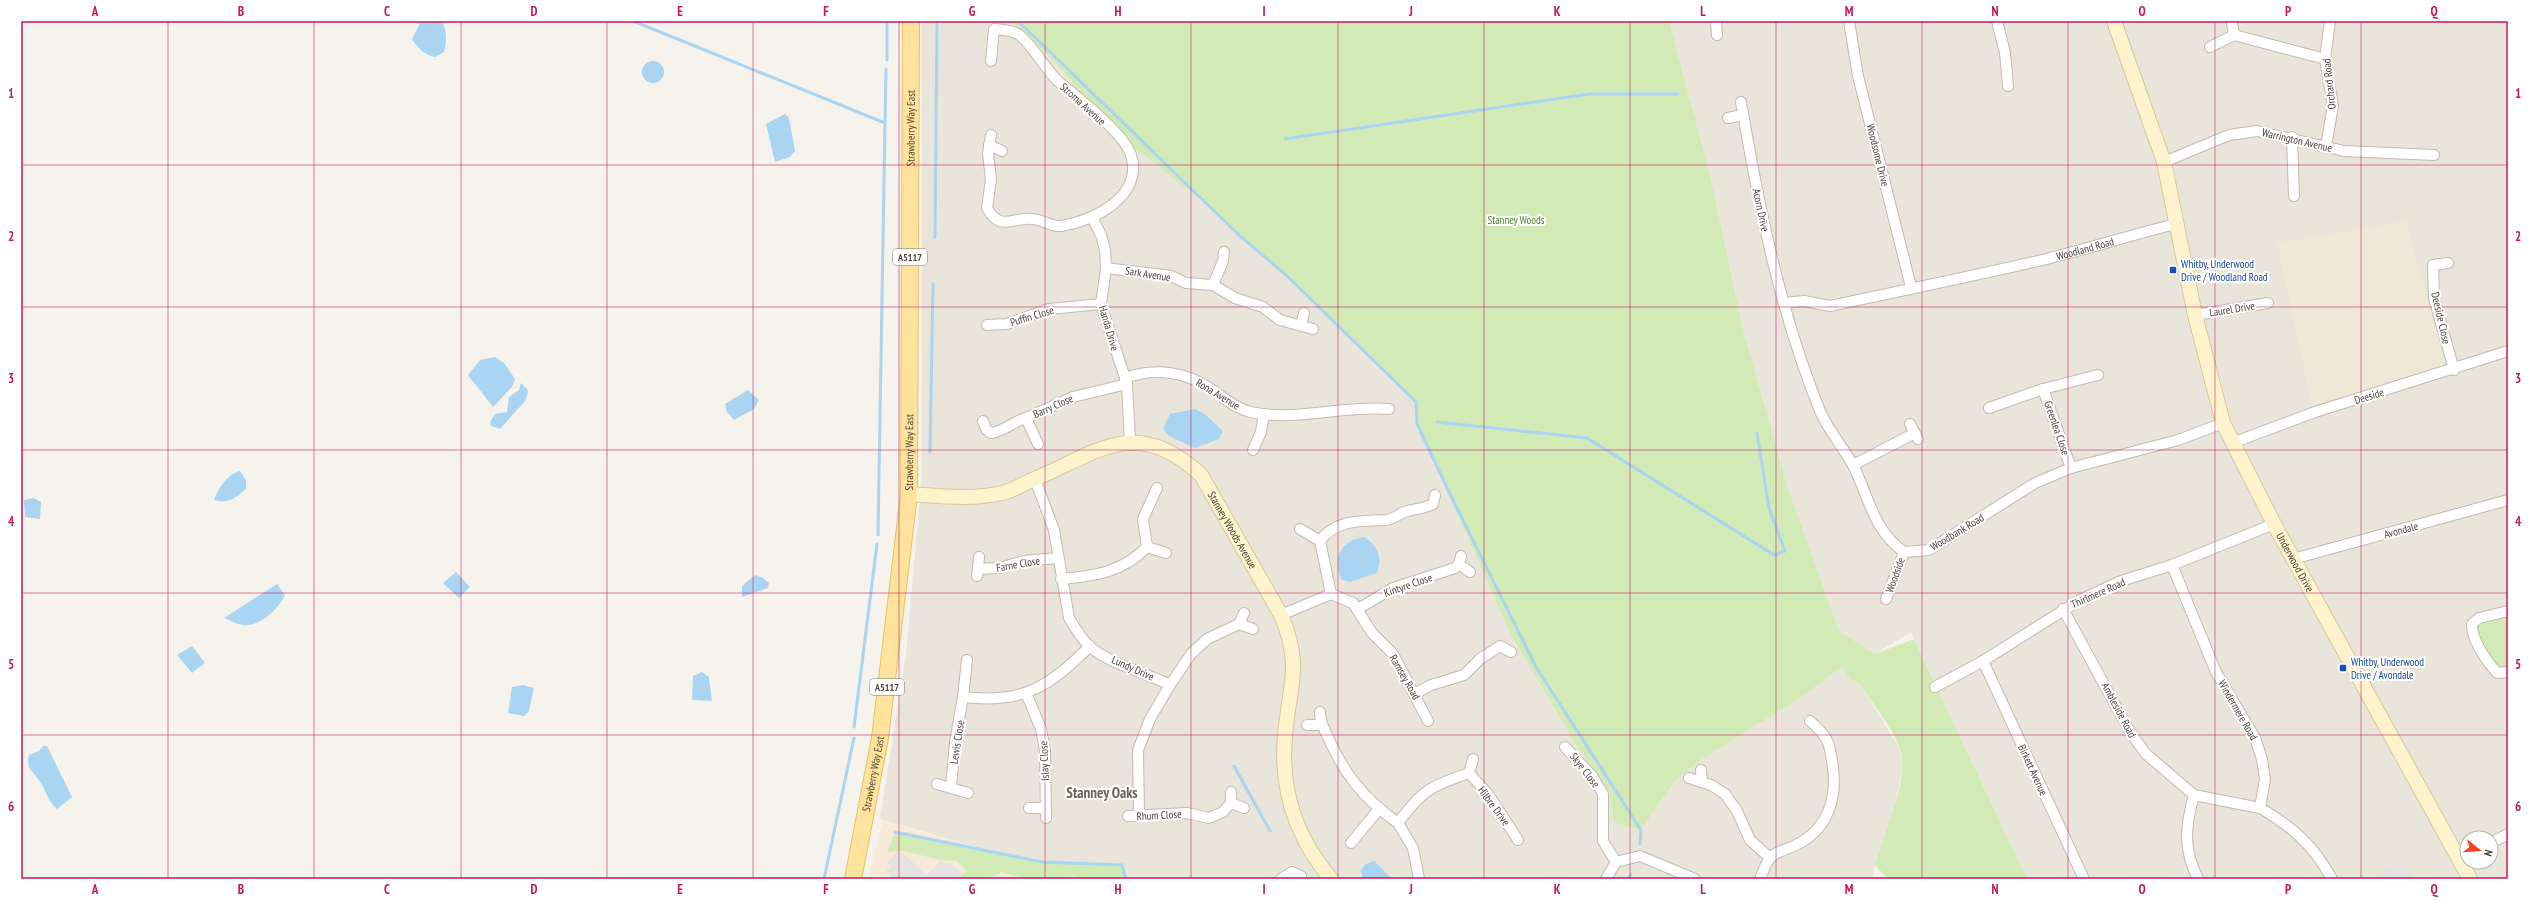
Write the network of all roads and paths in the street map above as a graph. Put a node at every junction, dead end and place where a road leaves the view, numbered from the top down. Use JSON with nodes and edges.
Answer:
{"nodes":[{"id":1,"x":911,"y":21,"type":"edge"},
{"id":2,"x":1716,"y":21,"type":"edge"},
{"id":3,"x":1849,"y":21,"type":"edge"},
{"id":4,"x":1997,"y":21,"type":"edge"},
{"id":5,"x":2114,"y":21,"type":"edge"},
{"id":6,"x":2330,"y":21,"type":"edge"},
{"id":7,"x":2232,"y":23,"type":"dead end"},
{"id":8,"x":1717,"y":35,"type":"dead end"},
{"id":9,"x":2234,"y":35,"type":"junction"},
{"id":10,"x":2210,"y":47,"type":"dead end"},
{"id":11,"x":2325,"y":59,"type":"junction"},
{"id":12,"x":991,"y":61,"type":"dead end"},
{"id":13,"x":2008,"y":86,"type":"dead end"},
{"id":14,"x":1741,"y":102,"type":"dead end"},
{"id":15,"x":1743,"y":115,"type":"junction"},
{"id":16,"x":1728,"y":118,"type":"dead end"},
{"id":17,"x":2292,"y":138,"type":"junction"},
{"id":18,"x":2326,"y":146,"type":"junction"},
{"id":19,"x":1002,"y":151,"type":"dead end"},
{"id":20,"x":2434,"y":155,"type":"dead end"},
{"id":21,"x":2164,"y":162,"type":"junction"},
{"id":22,"x":2294,"y":196,"type":"dead end"},
{"id":23,"x":1092,"y":217,"type":"junction"},
{"id":24,"x":2176,"y":224,"type":"junction"},
{"id":25,"x":1224,"y":252,"type":"dead end"},
{"id":26,"x":2448,"y":262,"type":"dead end"},
{"id":27,"x":1106,"y":268,"type":"junction"},
{"id":28,"x":1213,"y":285,"type":"junction"},
{"id":29,"x":1911,"y":288,"type":"junction"},
{"id":30,"x":1784,"y":303,"type":"junction"},
{"id":31,"x":2268,"y":303,"type":"dead end"},
{"id":32,"x":1101,"y":304,"type":"junction"},
{"id":33,"x":1304,"y":313,"type":"dead end"},
{"id":34,"x":2195,"y":315,"type":"junction"},
{"id":35,"x":987,"y":325,"type":"dead end"},
{"id":36,"x":1301,"y":326,"type":"junction"},
{"id":37,"x":1313,"y":329,"type":"dead end"},
{"id":38,"x":2508,"y":351,"type":"edge"},
{"id":39,"x":2454,"y":370,"type":"junction"},
{"id":40,"x":2098,"y":375,"type":"dead end"},
{"id":41,"x":1126,"y":381,"type":"junction"},
{"id":42,"x":2043,"y":389,"type":"junction"},
{"id":43,"x":1389,"y":408,"type":"dead end"},
{"id":44,"x":1989,"y":408,"type":"dead end"},
{"id":45,"x":1264,"y":414,"type":"junction"},
{"id":46,"x":1026,"y":418,"type":"junction"},
{"id":47,"x":983,"y":421,"type":"dead end"},
{"id":48,"x":2222,"y":423,"type":"junction"},
{"id":49,"x":1914,"y":432,"type":"dead end"},
{"id":50,"x":1130,"y":441,"type":"junction"},
{"id":51,"x":2232,"y":443,"type":"junction"},
{"id":52,"x":1038,"y":444,"type":"dead end"},
{"id":53,"x":1254,"y":450,"type":"dead end"},
{"id":54,"x":1853,"y":465,"type":"junction"},
{"id":55,"x":2071,"y":468,"type":"junction"},
{"id":56,"x":1035,"y":479,"type":"junction"},
{"id":57,"x":1157,"y":488,"type":"dead end"},
{"id":58,"x":909,"y":494,"type":"junction"},
{"id":59,"x":2508,"y":500,"type":"edge"},
{"id":60,"x":1436,"y":503,"type":"dead end"},
{"id":61,"x":2274,"y":524,"type":"junction"},
{"id":62,"x":1300,"y":529,"type":"dead end"},
{"id":63,"x":1320,"y":541,"type":"junction"},
{"id":64,"x":1147,"y":547,"type":"junction"},
{"id":65,"x":1904,"y":552,"type":"junction"},
{"id":66,"x":1166,"y":553,"type":"dead end"},
{"id":67,"x":979,"y":557,"type":"dead end"},
{"id":68,"x":1058,"y":558,"type":"junction"},
{"id":69,"x":2293,"y":559,"type":"junction"},
{"id":70,"x":2172,"y":565,"type":"junction"},
{"id":71,"x":1470,"y":572,"type":"dead end"},
{"id":72,"x":1061,"y":579,"type":"junction"},
{"id":73,"x":1331,"y":594,"type":"junction"},
{"id":74,"x":1886,"y":599,"type":"dead end"},
{"id":75,"x":1358,"y":609,"type":"junction"},
{"id":76,"x":2064,"y":609,"type":"junction"},
{"id":77,"x":2508,"y":611,"type":"edge"},
{"id":78,"x":1244,"y":613,"type":"dead end"},
{"id":79,"x":1281,"y":614,"type":"junction"},
{"id":80,"x":1239,"y":624,"type":"junction"},
{"id":81,"x":1253,"y":629,"type":"dead end"},
{"id":82,"x":1090,"y":646,"type":"junction"},
{"id":83,"x":1511,"y":652,"type":"dead end"},
{"id":84,"x":968,"y":660,"type":"dead end"},
{"id":85,"x":1983,"y":661,"type":"junction"},
{"id":86,"x":2508,"y":672,"type":"edge"},
{"id":87,"x":1170,"y":685,"type":"junction"},
{"id":88,"x":1934,"y":688,"type":"dead end"},
{"id":89,"x":1026,"y":693,"type":"junction"},
{"id":90,"x":1416,"y":693,"type":"junction"},
{"id":91,"x":963,"y":697,"type":"junction"},
{"id":92,"x":1320,"y":712,"type":"dead end"},
{"id":93,"x":1810,"y":720,"type":"dead end"},
{"id":94,"x":1428,"y":721,"type":"dead end"},
{"id":95,"x":1307,"y":725,"type":"dead end"},
{"id":96,"x":1320,"y":725,"type":"junction"},
{"id":97,"x":1566,"y":747,"type":"dead end"},
{"id":98,"x":1473,"y":758,"type":"dead end"},
{"id":99,"x":1701,"y":770,"type":"dead end"},
{"id":100,"x":1469,"y":773,"type":"junction"},
{"id":101,"x":1689,"y":778,"type":"dead end"},
{"id":102,"x":1702,"y":782,"type":"junction"},
{"id":103,"x":937,"y":784,"type":"dead end"},
{"id":104,"x":951,"y":787,"type":"junction"},
{"id":105,"x":1231,"y":792,"type":"dead end"},
{"id":106,"x":968,"y":793,"type":"dead end"},
{"id":107,"x":2194,"y":795,"type":"junction"},
{"id":108,"x":1231,"y":803,"type":"junction"},
{"id":109,"x":1030,"y":808,"type":"dead end"},
{"id":110,"x":1244,"y":808,"type":"dead end"},
{"id":111,"x":2260,"y":808,"type":"junction"},
{"id":112,"x":1379,"y":809,"type":"junction"},
{"id":113,"x":1128,"y":816,"type":"dead end"},
{"id":114,"x":1139,"y":816,"type":"junction"},
{"id":115,"x":1398,"y":822,"type":"junction"},
{"id":116,"x":1518,"y":840,"type":"dead end"},
{"id":117,"x":1351,"y":843,"type":"dead end"},
{"id":118,"x":2459,"y":850,"type":"edge"},
{"id":119,"x":1770,"y":858,"type":"junction"},
{"id":120,"x":1291,"y":862,"type":"dead end"},
{"id":121,"x":1616,"y":862,"type":"junction"},
{"id":122,"x":853,"y":879,"type":"edge"},
{"id":123,"x":1281,"y":879,"type":"edge"},
{"id":124,"x":1331,"y":879,"type":"edge"},
{"id":125,"x":1418,"y":879,"type":"edge"},
{"id":126,"x":1606,"y":879,"type":"edge"},
{"id":127,"x":1696,"y":879,"type":"edge"},
{"id":128,"x":1760,"y":879,"type":"edge"},
{"id":129,"x":2084,"y":879,"type":"edge"},
{"id":130,"x":2198,"y":879,"type":"edge"},
{"id":131,"x":2332,"y":879,"type":"edge"}],
"edges":[{"from":1,"to":58,"type":"main road","name":"Strawberry Way East","number":"A5117"},
{"from":2,"to":8,"type":"street"},
{"from":3,"to":29,"type":"street","name":"Woodsome Drive"},
{"from":4,"to":13,"type":"street"},
{"from":5,"to":21,"type":"street"},
{"from":6,"to":11,"type":"street","name":"Orchard Road"},
{"from":7,"to":9,"type":"street"},
{"from":9,"to":10,"type":"street"},
{"from":9,"to":11,"type":"street"},
{"from":11,"to":18,"type":"street","name":"Orchard Road"},
{"from":12,"to":23,"type":"street","name":"Stroma Avenue"},
{"from":14,"to":15,"type":"street","name":"Acorn Drive"},
{"from":15,"to":16,"type":"street"},
{"from":15,"to":30,"type":"street","name":"Acorn Drive"},
{"from":17,"to":18,"type":"street","name":"Warrington Avenue"},
{"from":17,"to":21,"type":"street","name":"Warrington Avenue"},
{"from":17,"to":22,"type":"street"},
{"from":18,"to":20,"type":"street","name":"Warrington Avenue"},
{"from":19,"to":23,"type":"street"},
{"from":21,"to":24,"type":"street"},
{"from":23,"to":27,"type":"street","name":"Handa Drive"},
{"from":24,"to":29,"type":"street","name":"Woodland Road"},
{"from":24,"to":34,"type":"street","name":"Underwood Drive"},
{"from":25,"to":28,"type":"street"},
{"from":26,"to":39,"type":"street","name":"Deeside Close"},
{"from":27,"to":28,"type":"street","name":"Sark Avenue"},
{"from":27,"to":32,"type":"street","name":"Handa Drive"},
{"from":28,"to":36,"type":"street","name":"Sark Avenue"},
{"from":29,"to":30,"type":"street","name":"Woodland Road"},
{"from":30,"to":54,"type":"street"},
{"from":31,"to":34,"type":"street","name":"Laurel Drive"},
{"from":32,"to":35,"type":"street","name":"Puffin Close"},
{"from":32,"to":41,"type":"street","name":"Handa Drive"},
{"from":33,"to":36,"type":"street"},
{"from":34,"to":48,"type":"street","name":"Underwood Drive"},
{"from":36,"to":37,"type":"street","name":"Sark Avenue"},
{"from":38,"to":39,"type":"street","name":"Deeside"},
{"from":39,"to":51,"type":"street","name":"Deeside"},
{"from":40,"to":42,"type":"street","name":"Greenlea Close"},
{"from":41,"to":45,"type":"street","name":"Rona Avenue"},
{"from":41,"to":46,"type":"street","name":"Barry Close"},
{"from":41,"to":50,"type":"street","name":"Handa Drive"},
{"from":42,"to":44,"type":"street","name":"Greenlea Close"},
{"from":42,"to":55,"type":"street","name":"Greenlea Close"},
{"from":43,"to":45,"type":"street","name":"Rona Avenue"},
{"from":45,"to":53,"type":"street"},
{"from":46,"to":47,"type":"street","name":"Barry Close"},
{"from":46,"to":52,"type":"street","name":"Barry Close"},
{"from":48,"to":51,"type":"street","name":"Underwood Drive"},
{"from":48,"to":55,"type":"street","name":"Woodbank Road"},
{"from":49,"to":54,"type":"street"},
{"from":50,"to":56,"type":"street","name":"Stanney Woods Avenue"},
{"from":50,"to":79,"type":"street","name":"Stanney Woods Avenue"},
{"from":51,"to":61,"type":"street","name":"Underwood Drive"},
{"from":54,"to":65,"type":"street"},
{"from":55,"to":65,"type":"street","name":"Woodbank Road"},
{"from":56,"to":58,"type":"street","name":"Stanney Woods Avenue"},
{"from":56,"to":68,"type":"street","name":"Lundy Drive"},
{"from":57,"to":64,"type":"street"},
{"from":58,"to":122,"type":"main road","name":"Strawberry Way East","number":"A5117"},
{"from":59,"to":69,"type":"street","name":"Avondale"},
{"from":60,"to":63,"type":"street"},
{"from":61,"to":69,"type":"street","name":"Underwood Drive"},
{"from":61,"to":70,"type":"street","name":"Thirlmere Road"},
{"from":62,"to":63,"type":"street"},
{"from":63,"to":73,"type":"street"},
{"from":64,"to":66,"type":"street"},
{"from":64,"to":72,"type":"street"},
{"from":65,"to":74,"type":"street","name":"Woodside"},
{"from":67,"to":68,"type":"street","name":"Farne Close"},
{"from":68,"to":72,"type":"street","name":"Lundy Drive"},
{"from":69,"to":118,"type":"street","name":"Underwood Drive"},
{"from":70,"to":76,"type":"street","name":"Thirlmere Road"},
{"from":70,"to":111,"type":"street","name":"Windermere Road"},
{"from":71,"to":75,"type":"street","name":"Kintyre Close"},
{"from":72,"to":82,"type":"street","name":"Lundy Drive"},
{"from":73,"to":75,"type":"street","name":"Ramsey Road"},
{"from":73,"to":79,"type":"street"},
{"from":75,"to":90,"type":"street","name":"Ramsey Road"},
{"from":76,"to":85,"type":"street","name":"Thirlmere Road"},
{"from":76,"to":107,"type":"street","name":"Ambleside Road"},
{"from":77,"to":86,"type":"street"},
{"from":78,"to":80,"type":"street"},
{"from":79,"to":124,"type":"street","name":"Stanney Woods Avenue"},
{"from":80,"to":81,"type":"street"},
{"from":80,"to":87,"type":"street"},
{"from":82,"to":87,"type":"street","name":"Lundy Drive"},
{"from":82,"to":89,"type":"street"},
{"from":83,"to":90,"type":"street"},
{"from":84,"to":91,"type":"street","name":"Lewis Close"},
{"from":85,"to":88,"type":"street","name":"Thirlmere Road"},
{"from":85,"to":129,"type":"street","name":"Birkett Avenue"},
{"from":87,"to":114,"type":"street"},
{"from":89,"to":91,"type":"street"},
{"from":89,"to":109,"type":"street","name":"Islay Close"},
{"from":90,"to":94,"type":"street","name":"Ramsey Road"},
{"from":91,"to":104,"type":"street","name":"Lewis Close"},
{"from":92,"to":96,"type":"street"},
{"from":93,"to":119,"type":"street"},
{"from":95,"to":96,"type":"street"},
{"from":96,"to":112,"type":"street"},
{"from":97,"to":121,"type":"street","name":"Skye Close"},
{"from":98,"to":100,"type":"street"},
{"from":99,"to":102,"type":"street"},
{"from":100,"to":115,"type":"street"},
{"from":100,"to":116,"type":"street","name":"Hilbre Drive"},
{"from":101,"to":102,"type":"street"},
{"from":102,"to":119,"type":"street"},
{"from":103,"to":104,"type":"street"},
{"from":104,"to":106,"type":"street"},
{"from":105,"to":108,"type":"street"},
{"from":107,"to":111,"type":"street","name":"Ambleside Road"},
{"from":107,"to":130,"type":"street"},
{"from":108,"to":110,"type":"street"},
{"from":108,"to":114,"type":"street","name":"Rhum Close"},
{"from":111,"to":131,"type":"street"},
{"from":112,"to":115,"type":"street"},
{"from":112,"to":117,"type":"street"},
{"from":113,"to":114,"type":"street","name":"Rhum Close"},
{"from":115,"to":125,"type":"street"},
{"from":119,"to":128,"type":"street"},
{"from":120,"to":123,"type":"street"},
{"from":121,"to":126,"type":"street"},
{"from":121,"to":127,"type":"street"}]}
